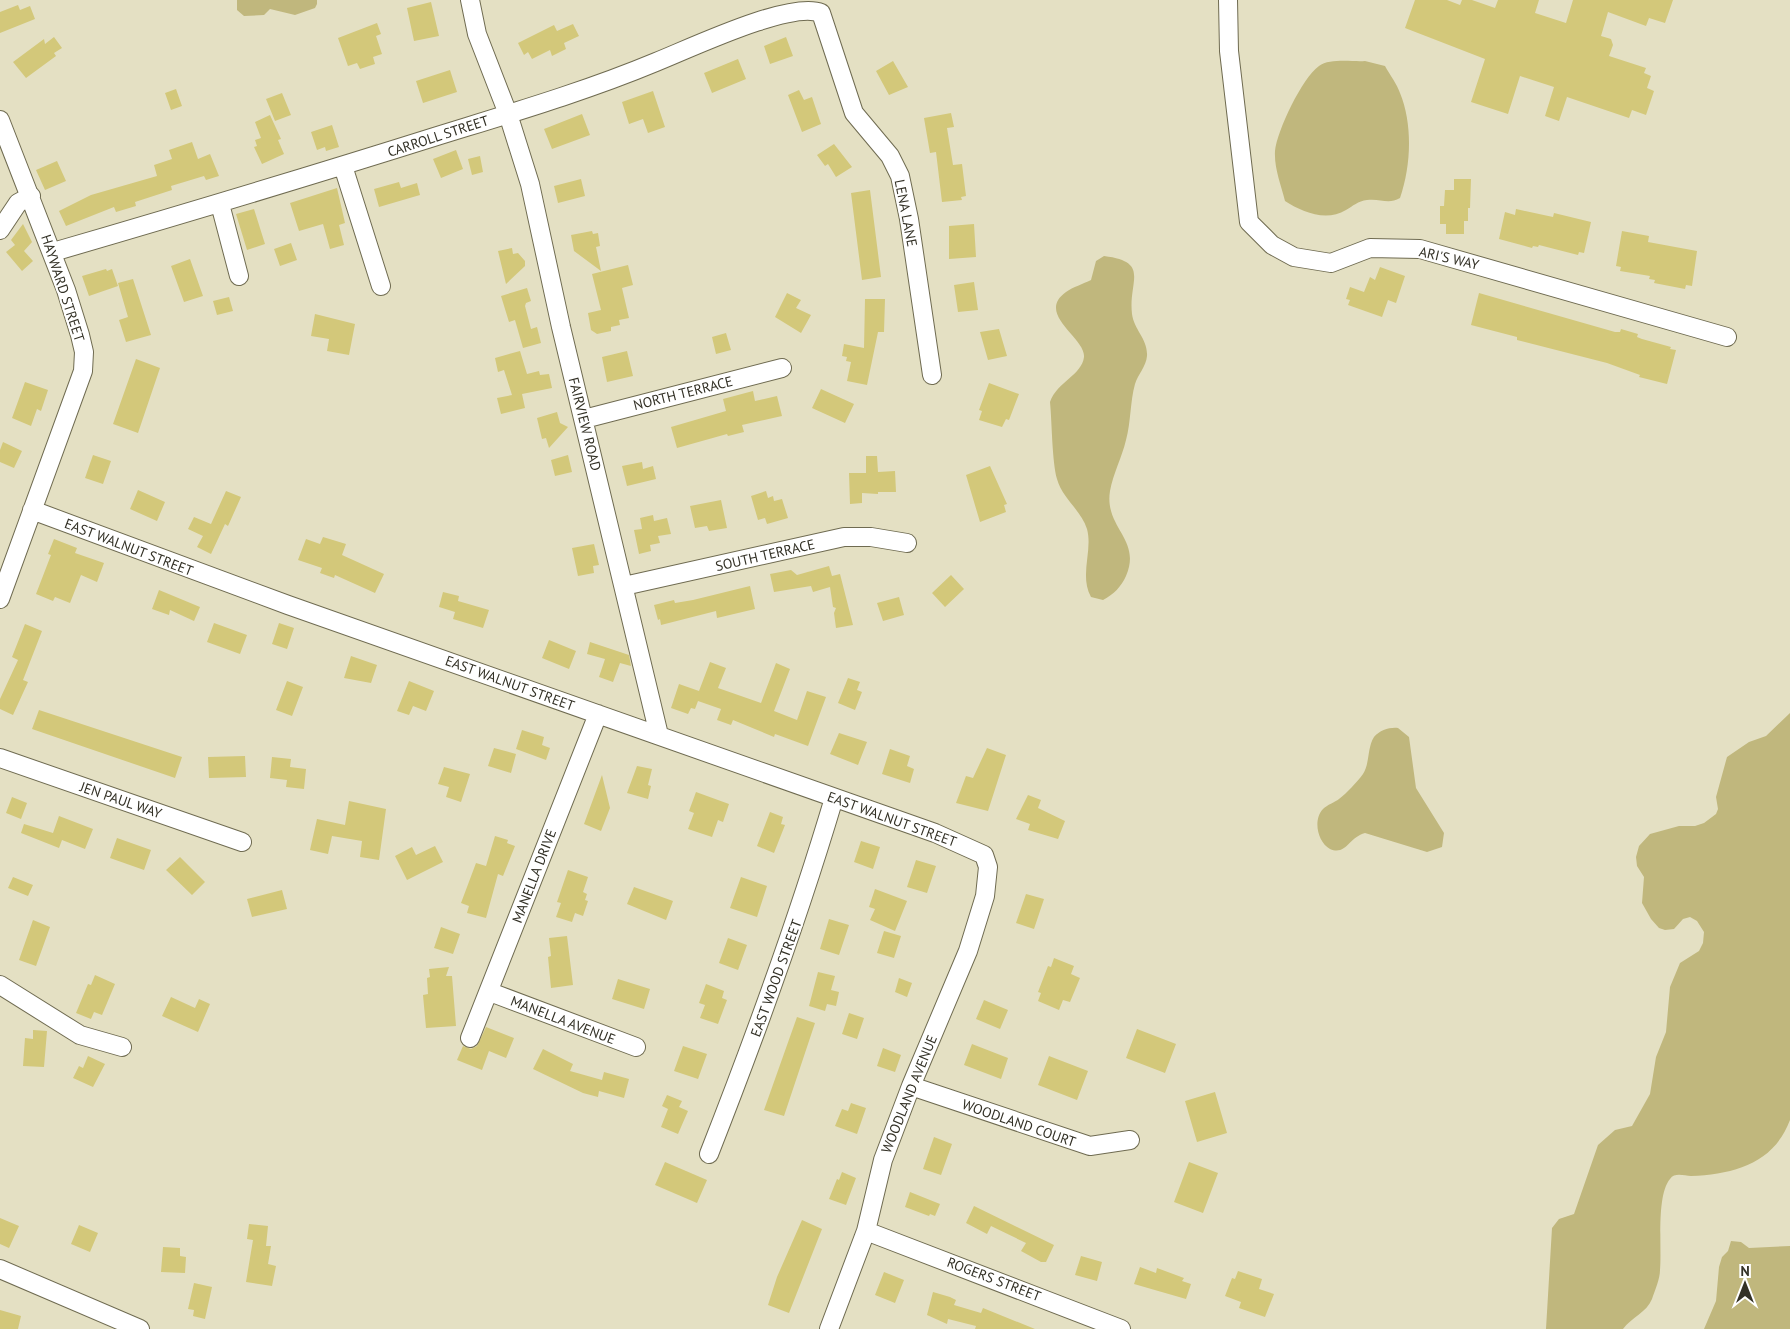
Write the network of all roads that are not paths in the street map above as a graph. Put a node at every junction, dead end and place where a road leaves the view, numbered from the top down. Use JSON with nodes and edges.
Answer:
{"nodes":[{"id":1,"x":470,"y":0,"type":"edge"},
{"id":2,"x":1228,"y":0,"type":"edge"},
{"id":3,"x":818,"y":12,"type":"joint"},
{"id":4,"x":508,"y":114,"type":"junction"},
{"id":5,"x":0,"y":120,"type":"edge"},
{"id":6,"x":343,"y":166,"type":"junction"},
{"id":7,"x":30,"y":196,"type":"junction"},
{"id":8,"x":220,"y":204,"type":"junction"},
{"id":9,"x":0,"y":230,"type":"edge"},
{"id":10,"x":53,"y":252,"type":"junction"},
{"id":11,"x":239,"y":276,"type":"dead end"},
{"id":12,"x":381,"y":286,"type":"dead end"},
{"id":13,"x":1727,"y":336,"type":"dead end"},
{"id":14,"x":782,"y":368,"type":"dead end"},
{"id":15,"x":932,"y":375,"type":"dead end"},
{"id":16,"x":584,"y":419,"type":"junction"},
{"id":17,"x":32,"y":510,"type":"junction"},
{"id":18,"x":907,"y":543,"type":"dead end"},
{"id":19,"x":624,"y":586,"type":"junction"},
{"id":20,"x":0,"y":599,"type":"edge"},
{"id":21,"x":598,"y":714,"type":"junction"},
{"id":22,"x":659,"y":735,"type":"junction"},
{"id":23,"x":0,"y":758,"type":"edge"},
{"id":24,"x":834,"y":798,"type":"junction"},
{"id":25,"x":242,"y":842,"type":"dead end"},
{"id":26,"x":985,"y":860,"type":"joint"},
{"id":27,"x":0,"y":985,"type":"edge"},
{"id":28,"x":490,"y":992,"type":"junction"},
{"id":29,"x":470,"y":1038,"type":"dead end"},
{"id":30,"x":122,"y":1047,"type":"dead end"},
{"id":31,"x":636,"y":1047,"type":"dead end"},
{"id":32,"x":911,"y":1086,"type":"junction"},
{"id":33,"x":1130,"y":1140,"type":"dead end"},
{"id":34,"x":709,"y":1154,"type":"dead end"},
{"id":35,"x":866,"y":1231,"type":"junction"},
{"id":36,"x":0,"y":1269,"type":"edge"},
{"id":37,"x":140,"y":1329,"type":"edge"},
{"id":38,"x":829,"y":1329,"type":"edge"},
{"id":39,"x":1120,"y":1329,"type":"edge"}],
"edges":[{"from":1,"to":4,"type":"street","name":"FAIRVIEW ROAD"},
{"from":2,"to":13,"type":"street","name":"ARI'S WAY"},
{"from":3,"to":4,"type":"street","name":"CARROLL STREET"},
{"from":3,"to":15,"type":"street","name":"LENA LANE"},
{"from":4,"to":6,"type":"street","name":"CARROLL STREET"},
{"from":4,"to":16,"type":"street","name":"FAIRVIEW ROAD"},
{"from":5,"to":7,"type":"street","name":"HAYWARD STREET"},
{"from":6,"to":8,"type":"street","name":"CARROLL STREET"},
{"from":6,"to":12,"type":"street"},
{"from":7,"to":9,"type":"street"},
{"from":7,"to":10,"type":"street","name":"HAYWARD STREET"},
{"from":8,"to":10,"type":"street","name":"CARROLL STREET"},
{"from":8,"to":11,"type":"street"},
{"from":10,"to":17,"type":"street","name":"HAYWARD STREET"},
{"from":14,"to":16,"type":"street","name":"NORTH TERRACE"},
{"from":16,"to":19,"type":"street","name":"FAIRVIEW ROAD"},
{"from":17,"to":20,"type":"street","name":"HAYWARD STREET"},
{"from":17,"to":21,"type":"street","name":"EAST WALNUT STREET"},
{"from":18,"to":19,"type":"street","name":"SOUTH TERRACE"},
{"from":19,"to":22,"type":"street","name":"FAIRVIEW ROAD"},
{"from":21,"to":22,"type":"street","name":"EAST WALNUT STREET"},
{"from":21,"to":28,"type":"street","name":"MANELLA DRIVE"},
{"from":22,"to":24,"type":"street","name":"EAST WALNUT STREET"},
{"from":23,"to":25,"type":"street","name":"JEN PAUL WAY"},
{"from":24,"to":26,"type":"street","name":"EAST WALNUT STREET"},
{"from":24,"to":34,"type":"street","name":"EAST WOOD STREET"},
{"from":26,"to":32,"type":"street","name":"WOODLAND AVENUE"},
{"from":27,"to":30,"type":"street"},
{"from":28,"to":29,"type":"street","name":"MANELLA DRIVE"},
{"from":28,"to":31,"type":"street","name":"MANELLA AVENUE"},
{"from":32,"to":33,"type":"street","name":"WOODLAND COURT"},
{"from":32,"to":35,"type":"street","name":"WOODLAND AVENUE"},
{"from":35,"to":38,"type":"street","name":"WOODLAND AVENUE"},
{"from":35,"to":39,"type":"street","name":"ROGERS STREET"},
{"from":36,"to":37,"type":"street"}]}
